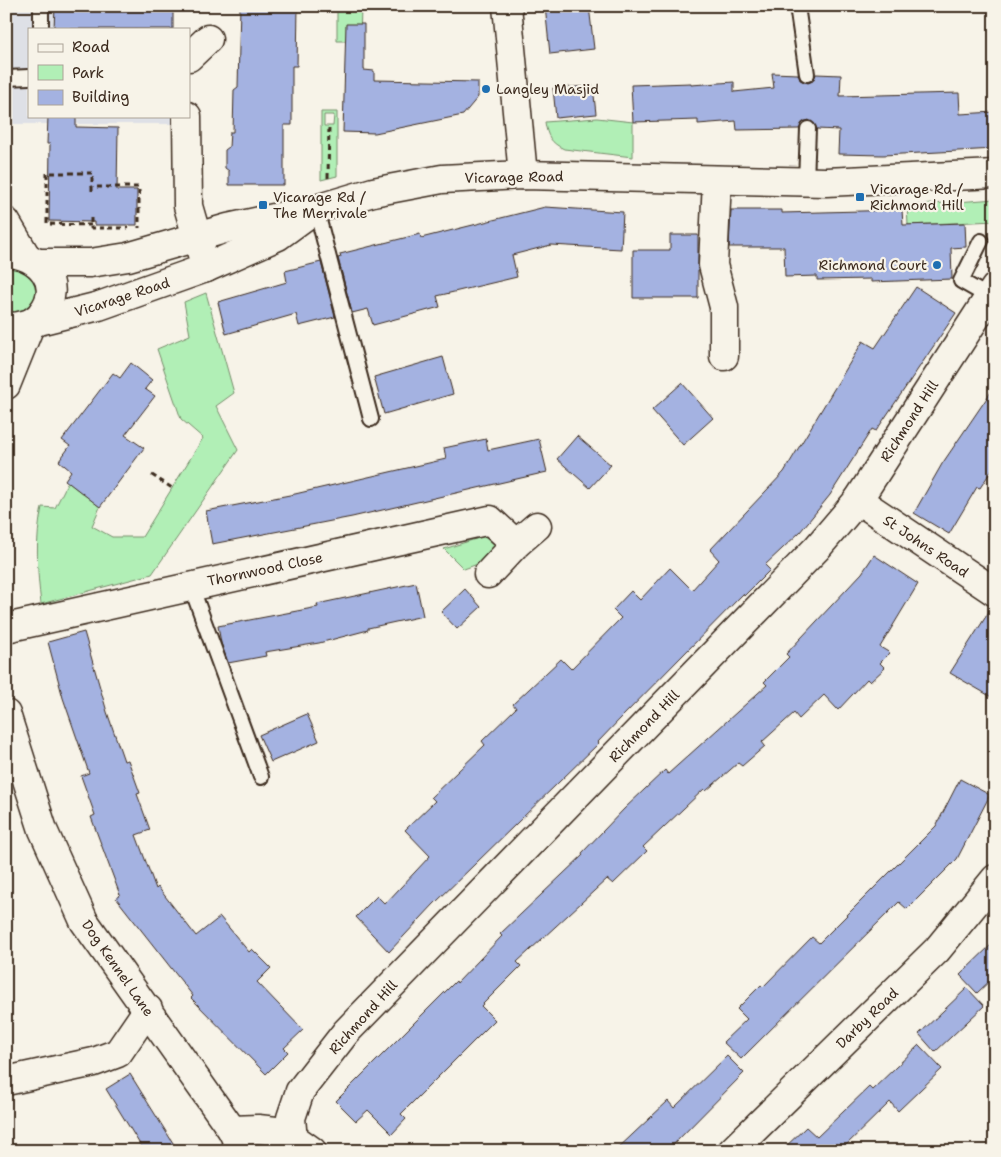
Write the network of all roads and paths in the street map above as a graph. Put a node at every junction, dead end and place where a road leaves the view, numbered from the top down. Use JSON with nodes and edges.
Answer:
{"nodes":[{"id":1,"x":41,"y":6,"type":"edge"},
{"id":2,"x":508,"y":6,"type":"edge"},
{"id":3,"x":797,"y":6,"type":"edge"},
{"id":4,"x":41,"y":28,"type":"edge"},
{"id":5,"x":807,"y":74,"type":"dead end"},
{"id":6,"x":28,"y":77,"type":"edge"},
{"id":7,"x":6,"y":78,"type":"edge"},
{"id":8,"x":187,"y":118,"type":"edge"},
{"id":9,"x":329,"y":126,"type":"dead end"},
{"id":10,"x":808,"y":129,"type":"dead end"},
{"id":11,"x":995,"y":174,"type":"edge"},
{"id":12,"x":524,"y":175,"type":"junction"},
{"id":13,"x":328,"y":178,"type":"dead end"},
{"id":14,"x":717,"y":180,"type":"junction"},
{"id":15,"x":806,"y":181,"type":"junction"},
{"id":16,"x":316,"y":209,"type":"junction"},
{"id":17,"x":91,"y":218,"type":"dead end"},
{"id":18,"x":6,"y":222,"type":"edge"},
{"id":19,"x":47,"y":224,"type":"junction"},
{"id":20,"x":91,"y":225,"type":"junction"},
{"id":21,"x":44,"y":229,"type":"dead end"},
{"id":22,"x":197,"y":237,"type":"junction"},
{"id":23,"x":981,"y":241,"type":"dead end"},
{"id":24,"x":23,"y":257,"type":"edge"},
{"id":25,"x":206,"y":268,"type":"junction"},
{"id":26,"x":992,"y":293,"type":"edge"},
{"id":27,"x":18,"y":325,"type":"edge"},
{"id":28,"x":724,"y":356,"type":"dead end"},
{"id":29,"x":6,"y":385,"type":"edge"},
{"id":30,"x":371,"y":418,"type":"dead end"},
{"id":31,"x":152,"y":476,"type":"dead end"},
{"id":32,"x":172,"y":488,"type":"dead end"},
{"id":33,"x":858,"y":500,"type":"junction"},
{"id":34,"x":537,"y":526,"type":"dead end"},
{"id":35,"x":516,"y":544,"type":"junction"},
{"id":36,"x":488,"y":574,"type":"dead end"},
{"id":37,"x":191,"y":586,"type":"junction"},
{"id":38,"x":995,"y":592,"type":"edge"},
{"id":39,"x":6,"y":628,"type":"edge"},
{"id":40,"x":7,"y":717,"type":"edge"},
{"id":41,"x":260,"y":777,"type":"dead end"},
{"id":42,"x":995,"y":879,"type":"edge"},
{"id":43,"x":148,"y":1009,"type":"junction"},
{"id":44,"x":6,"y":1081,"type":"edge"},
{"id":45,"x":237,"y":1140,"type":"edge"},
{"id":46,"x":299,"y":1146,"type":"edge"},
{"id":47,"x":732,"y":1151,"type":"edge"}],
"edges":[{"from":1,"to":4,"type":"lane"},
{"from":2,"to":12,"type":"street"},
{"from":3,"to":5,"type":"lane"},
{"from":6,"to":7,"type":"lane"},
{"from":8,"to":22,"type":"street"},
{"from":9,"to":13,"type":"path"},
{"from":10,"to":15,"type":"lane"},
{"from":11,"to":15,"type":"street","name":"Vicarage Road"},
{"from":12,"to":14,"type":"street","name":"Vicarage Road"},
{"from":12,"to":16,"type":"street","name":"Vicarage Road"},
{"from":14,"to":15,"type":"street","name":"Vicarage Road"},
{"from":14,"to":28,"type":"street"},
{"from":16,"to":22,"type":"street","name":"Vicarage Road"},
{"from":16,"to":25,"type":"street","name":"Vicarage Road"},
{"from":16,"to":30,"type":"lane"},
{"from":17,"to":20,"type":"path"},
{"from":18,"to":24,"type":"street"},
{"from":19,"to":20,"type":"path"},
{"from":19,"to":20,"type":"path"},
{"from":19,"to":21,"type":"path"},
{"from":22,"to":24,"type":"street","name":"Vicarage Road"},
{"from":22,"to":25,"type":"street"},
{"from":23,"to":26,"type":"lane"},
{"from":24,"to":27,"type":"street"},
{"from":25,"to":27,"type":"street","name":"Vicarage Road"},
{"from":26,"to":33,"type":"street","name":"Richmond Hill"},
{"from":27,"to":29,"type":"street"},
{"from":31,"to":32,"type":"path"},
{"from":33,"to":38,"type":"street","name":"St Johns Road"},
{"from":33,"to":46,"type":"street","name":"Richmond Hill"},
{"from":34,"to":35,"type":"street"},
{"from":35,"to":36,"type":"street"},
{"from":35,"to":37,"type":"street","name":"Thornwood Close"},
{"from":37,"to":39,"type":"street","name":"Thornwood Close"},
{"from":37,"to":41,"type":"lane"},
{"from":40,"to":43,"type":"street","name":"Dog Kennel Lane"},
{"from":42,"to":47,"type":"street","name":"Darby Road"},
{"from":43,"to":44,"type":"street"},
{"from":43,"to":45,"type":"street","name":"Dog Kennel Lane"},
{"from":45,"to":46,"type":"street"}]}
